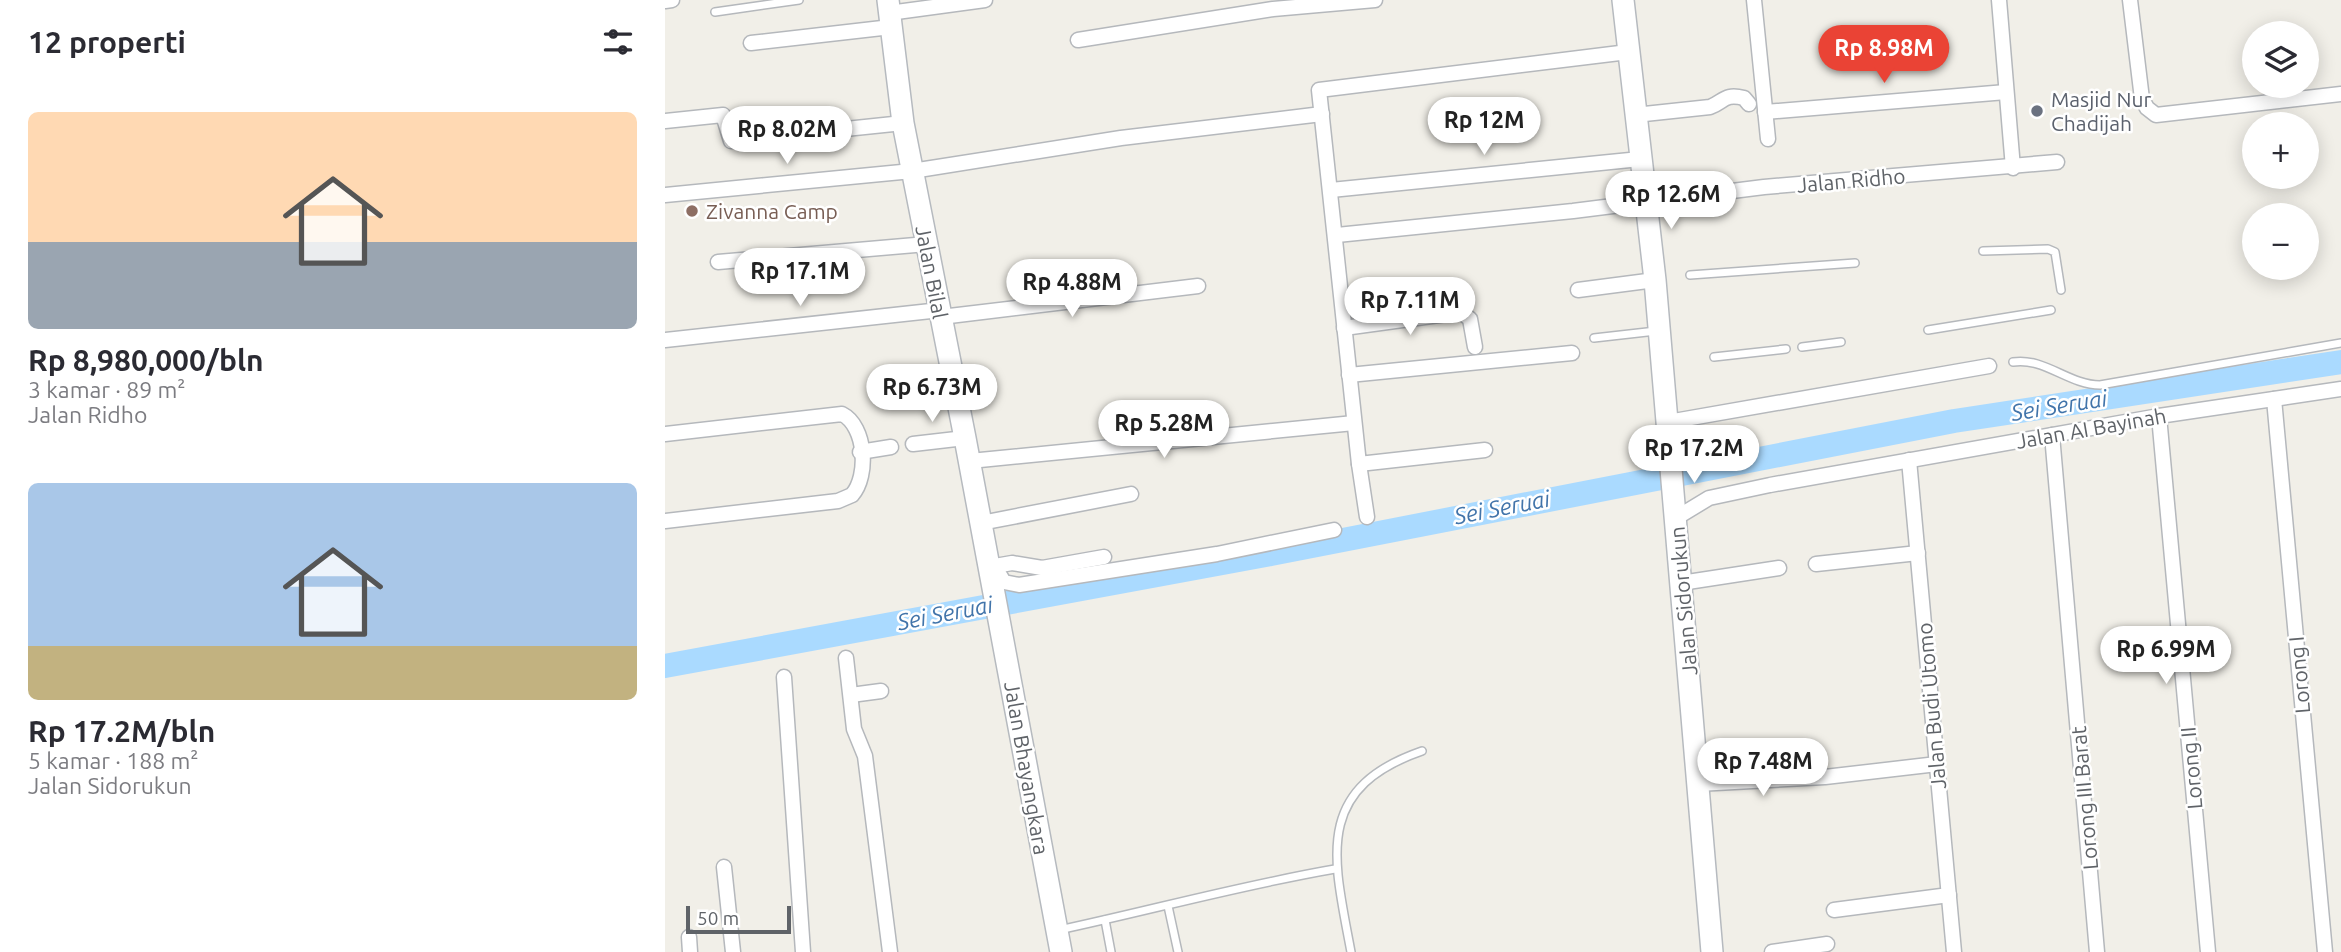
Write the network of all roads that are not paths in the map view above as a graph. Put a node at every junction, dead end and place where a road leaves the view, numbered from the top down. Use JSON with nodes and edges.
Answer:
{"nodes":[{"id":1,"x":672,"y":0,"type":"edge"},
{"id":2,"x":799,"y":0,"type":"edge"},
{"id":3,"x":985,"y":0,"type":"edge"},
{"id":4,"x":1375,"y":0,"type":"edge"},
{"id":5,"x":1623,"y":0,"type":"edge"},
{"id":6,"x":1754,"y":0,"type":"edge"},
{"id":7,"x":1766,"y":0,"type":"edge"},
{"id":8,"x":1999,"y":0,"type":"edge"},
{"id":9,"x":2130,"y":0,"type":"edge"},
{"id":10,"x":665,"y":1,"type":"edge"},
{"id":11,"x":1272,"y":5,"type":"edge"},
{"id":12,"x":715,"y":12,"type":"dead end"},
{"id":13,"x":889,"y":13,"type":"edge"},
{"id":14,"x":1078,"y":40,"type":"dead end"},
{"id":15,"x":751,"y":43,"type":"dead end"},
{"id":16,"x":1628,"y":52,"type":"junction"},
{"id":17,"x":2006,"y":92,"type":"junction"},
{"id":18,"x":2341,"y":94,"type":"edge"},
{"id":19,"x":1749,"y":104,"type":"dead end"},
{"id":20,"x":1765,"y":112,"type":"junction"},
{"id":21,"x":1322,"y":114,"type":"junction"},
{"id":22,"x":1635,"y":115,"type":"junction"},
{"id":23,"x":665,"y":121,"type":"edge"},
{"id":24,"x":902,"y":123,"type":"junction"},
{"id":25,"x":1768,"y":139,"type":"dead end"},
{"id":26,"x":1640,"y":159,"type":"junction"},
{"id":27,"x":2057,"y":162,"type":"dead end"},
{"id":28,"x":2013,"y":168,"type":"junction"},
{"id":29,"x":912,"y":171,"type":"junction"},
{"id":30,"x":1331,"y":190,"type":"junction"},
{"id":31,"x":665,"y":195,"type":"edge"},
{"id":32,"x":1646,"y":201,"type":"junction"},
{"id":33,"x":1337,"y":235,"type":"junction"},
{"id":34,"x":927,"y":244,"type":"junction"},
{"id":35,"x":1983,"y":251,"type":"dead end"},
{"id":36,"x":718,"y":262,"type":"dead end"},
{"id":37,"x":1855,"y":263,"type":"dead end"},
{"id":38,"x":1690,"y":275,"type":"dead end"},
{"id":39,"x":1659,"y":279,"type":"junction"},
{"id":40,"x":1198,"y":286,"type":"dead end"},
{"id":41,"x":1578,"y":290,"type":"dead end"},
{"id":42,"x":2061,"y":290,"type":"dead end"},
{"id":43,"x":2051,"y":310,"type":"dead end"},
{"id":44,"x":940,"y":314,"type":"junction"},
{"id":45,"x":1344,"y":328,"type":"junction"},
{"id":46,"x":1659,"y":330,"type":"junction"},
{"id":47,"x":1928,"y":330,"type":"dead end"},
{"id":48,"x":1594,"y":338,"type":"dead end"},
{"id":49,"x":665,"y":340,"type":"edge"},
{"id":50,"x":1841,"y":342,"type":"dead end"},
{"id":51,"x":2341,"y":343,"type":"edge"},
{"id":52,"x":1475,"y":347,"type":"dead end"},
{"id":53,"x":1802,"y":347,"type":"dead end"},
{"id":54,"x":1787,"y":349,"type":"dead end"},
{"id":55,"x":1572,"y":353,"type":"dead end"},
{"id":56,"x":1714,"y":357,"type":"dead end"},
{"id":57,"x":2013,"y":362,"type":"dead end"},
{"id":58,"x":1989,"y":366,"type":"dead end"},
{"id":59,"x":1349,"y":375,"type":"junction"},
{"id":60,"x":2341,"y":389,"type":"edge"},
{"id":61,"x":2274,"y":399,"type":"junction"},
{"id":62,"x":2159,"y":416,"type":"junction"},
{"id":63,"x":1668,"y":422,"type":"junction"},
{"id":64,"x":1354,"y":423,"type":"junction"},
{"id":65,"x":665,"y":434,"type":"edge"},
{"id":66,"x":2052,"y":435,"type":"junction"},
{"id":67,"x":965,"y":438,"type":"junction"},
{"id":68,"x":913,"y":443,"type":"dead end"},
{"id":69,"x":891,"y":447,"type":"dead end"},
{"id":70,"x":1485,"y":450,"type":"dead end"},
{"id":71,"x":860,"y":452,"type":"junction"},
{"id":72,"x":1909,"y":460,"type":"junction"},
{"id":73,"x":970,"y":461,"type":"junction"},
{"id":74,"x":1359,"y":464,"type":"junction"},
{"id":75,"x":1131,"y":494,"type":"dead end"},
{"id":76,"x":1675,"y":513,"type":"junction"},
{"id":77,"x":1367,"y":517,"type":"dead end"},
{"id":78,"x":665,"y":522,"type":"edge"},
{"id":79,"x":981,"y":523,"type":"junction"},
{"id":80,"x":1334,"y":530,"type":"dead end"},
{"id":81,"x":1918,"y":553,"type":"junction"},
{"id":82,"x":1104,"y":557,"type":"dead end"},
{"id":83,"x":1816,"y":564,"type":"dead end"},
{"id":84,"x":1779,"y":568,"type":"dead end"},
{"id":85,"x":992,"y":573,"type":"junction"},
{"id":86,"x":1681,"y":583,"type":"junction"},
{"id":87,"x":846,"y":658,"type":"dead end"},
{"id":88,"x":784,"y":677,"type":"dead end"},
{"id":89,"x":881,"y":691,"type":"dead end"},
{"id":90,"x":851,"y":695,"type":"junction"},
{"id":91,"x":1422,"y":751,"type":"dead end"},
{"id":92,"x":1937,"y":764,"type":"junction"},
{"id":93,"x":1698,"y":784,"type":"junction"},
{"id":94,"x":725,"y":867,"type":"dead end"},
{"id":95,"x":1335,"y":869,"type":"junction"},
{"id":96,"x":1949,"y":895,"type":"junction"},
{"id":97,"x":1168,"y":906,"type":"junction"},
{"id":98,"x":1834,"y":910,"type":"dead end"},
{"id":99,"x":1105,"y":920,"type":"junction"},
{"id":100,"x":1056,"y":930,"type":"junction"},
{"id":101,"x":689,"y":937,"type":"dead end"},
{"id":102,"x":1827,"y":944,"type":"dead end"},
{"id":103,"x":690,"y":952,"type":"edge"},
{"id":104,"x":733,"y":952,"type":"edge"},
{"id":105,"x":803,"y":952,"type":"edge"},
{"id":106,"x":890,"y":952,"type":"edge"},
{"id":107,"x":1061,"y":952,"type":"edge"},
{"id":108,"x":1111,"y":952,"type":"edge"},
{"id":109,"x":1178,"y":952,"type":"edge"},
{"id":110,"x":1351,"y":952,"type":"edge"},
{"id":111,"x":1712,"y":952,"type":"edge"},
{"id":112,"x":1772,"y":952,"type":"edge"},
{"id":113,"x":1954,"y":952,"type":"edge"},
{"id":114,"x":2098,"y":952,"type":"edge"},
{"id":115,"x":2208,"y":952,"type":"edge"},
{"id":116,"x":2325,"y":952,"type":"edge"}],
"edges":[{"from":1,"to":10,"type":"street"},
{"from":2,"to":12,"type":"lane"},
{"from":3,"to":13,"type":"street"},
{"from":4,"to":11,"type":"street"},
{"from":5,"to":16,"type":"street","name":"Jalan Sidorukun"},
{"from":6,"to":7,"type":"street"},
{"from":6,"to":20,"type":"street"},
{"from":8,"to":17,"type":"street"},
{"from":9,"to":18,"type":"street"},
{"from":11,"to":14,"type":"street"},
{"from":13,"to":15,"type":"street"},
{"from":13,"to":24,"type":"street","name":"Jalan Bilal"},
{"from":16,"to":21,"type":"street"},
{"from":16,"to":22,"type":"street","name":"Jalan Sidorukun"},
{"from":17,"to":20,"type":"street"},
{"from":17,"to":28,"type":"street"},
{"from":19,"to":22,"type":"street"},
{"from":20,"to":25,"type":"street"},
{"from":21,"to":29,"type":"street"},
{"from":21,"to":30,"type":"street"},
{"from":22,"to":26,"type":"street","name":"Jalan Sidorukun"},
{"from":23,"to":24,"type":"street"},
{"from":24,"to":29,"type":"street","name":"Jalan Bilal"},
{"from":26,"to":30,"type":"street"},
{"from":26,"to":32,"type":"street","name":"Jalan Sidorukun"},
{"from":27,"to":28,"type":"street","name":"Jalan Ridho"},
{"from":28,"to":32,"type":"street","name":"Jalan Ridho"},
{"from":29,"to":31,"type":"street"},
{"from":29,"to":34,"type":"street","name":"Jalan Bilal"},
{"from":30,"to":33,"type":"street"},
{"from":32,"to":33,"type":"street","name":"Jalan Ridho"},
{"from":32,"to":39,"type":"street","name":"Jalan Sidorukun"},
{"from":33,"to":45,"type":"street"},
{"from":34,"to":36,"type":"street"},
{"from":34,"to":44,"type":"street","name":"Jalan Bilal"},
{"from":35,"to":42,"type":"lane"},
{"from":37,"to":38,"type":"lane"},
{"from":39,"to":41,"type":"street"},
{"from":39,"to":46,"type":"street","name":"Jalan Sidorukun"},
{"from":40,"to":44,"type":"street"},
{"from":43,"to":47,"type":"lane"},
{"from":44,"to":49,"type":"street"},
{"from":44,"to":67,"type":"street","name":"Jalan Bilal"},
{"from":45,"to":52,"type":"street"},
{"from":45,"to":59,"type":"street"},
{"from":46,"to":48,"type":"lane"},
{"from":46,"to":63,"type":"street","name":"Jalan Sidorukun"},
{"from":50,"to":53,"type":"lane"},
{"from":51,"to":57,"type":"lane"},
{"from":54,"to":56,"type":"lane"},
{"from":55,"to":59,"type":"street"},
{"from":58,"to":63,"type":"street"},
{"from":59,"to":64,"type":"street"},
{"from":60,"to":61,"type":"street","name":"Jalan AI Bayinah"},
{"from":61,"to":62,"type":"street","name":"Jalan AI Bayinah"},
{"from":61,"to":116,"type":"street","name":"Lorong I"},
{"from":62,"to":66,"type":"street","name":"Jalan AI Bayinah"},
{"from":62,"to":115,"type":"street","name":"Lorong II"},
{"from":63,"to":76,"type":"street","name":"Jalan Sidorukun"},
{"from":64,"to":73,"type":"street"},
{"from":64,"to":74,"type":"street"},
{"from":65,"to":71,"type":"street"},
{"from":66,"to":72,"type":"street","name":"Jalan AI Bayinah"},
{"from":66,"to":114,"type":"street","name":"Lorong III Barat"},
{"from":67,"to":68,"type":"street"},
{"from":67,"to":73,"type":"street","name":"Jalan Bilal"},
{"from":69,"to":71,"type":"street"},
{"from":70,"to":74,"type":"street"},
{"from":71,"to":78,"type":"street"},
{"from":72,"to":76,"type":"street","name":"Jalan AI Bayinah"},
{"from":72,"to":81,"type":"street","name":"Jalan Budi Utomo"},
{"from":73,"to":79,"type":"street","name":"Jalan Bilal"},
{"from":74,"to":77,"type":"street"},
{"from":75,"to":79,"type":"street"},
{"from":76,"to":86,"type":"street","name":"Jalan Sidorukun"},
{"from":79,"to":85,"type":"street","name":"Jalan Bilal"},
{"from":80,"to":85,"type":"street"},
{"from":81,"to":83,"type":"street"},
{"from":81,"to":92,"type":"street","name":"Jalan Budi Utomo"},
{"from":82,"to":85,"type":"street"},
{"from":84,"to":86,"type":"street"},
{"from":85,"to":100,"type":"street","name":"Jalan Bhayangkara"},
{"from":86,"to":93,"type":"street","name":"Jalan Sidorukun"},
{"from":87,"to":90,"type":"street"},
{"from":88,"to":105,"type":"street"},
{"from":89,"to":90,"type":"street"},
{"from":90,"to":106,"type":"street"},
{"from":91,"to":95,"type":"lane"},
{"from":92,"to":93,"type":"street"},
{"from":92,"to":96,"type":"street","name":"Jalan Budi Utomo"},
{"from":93,"to":111,"type":"street","name":"Jalan Sidorukun"},
{"from":94,"to":104,"type":"street"},
{"from":95,"to":97,"type":"lane"},
{"from":95,"to":110,"type":"lane"},
{"from":96,"to":98,"type":"street"},
{"from":96,"to":113,"type":"street","name":"Jalan Budi Utomo"},
{"from":97,"to":99,"type":"lane"},
{"from":97,"to":109,"type":"lane"},
{"from":99,"to":100,"type":"lane"},
{"from":99,"to":108,"type":"lane"},
{"from":100,"to":107,"type":"street","name":"Jalan Bhayangkara"},
{"from":101,"to":103,"type":"street"},
{"from":102,"to":112,"type":"street"}]}
